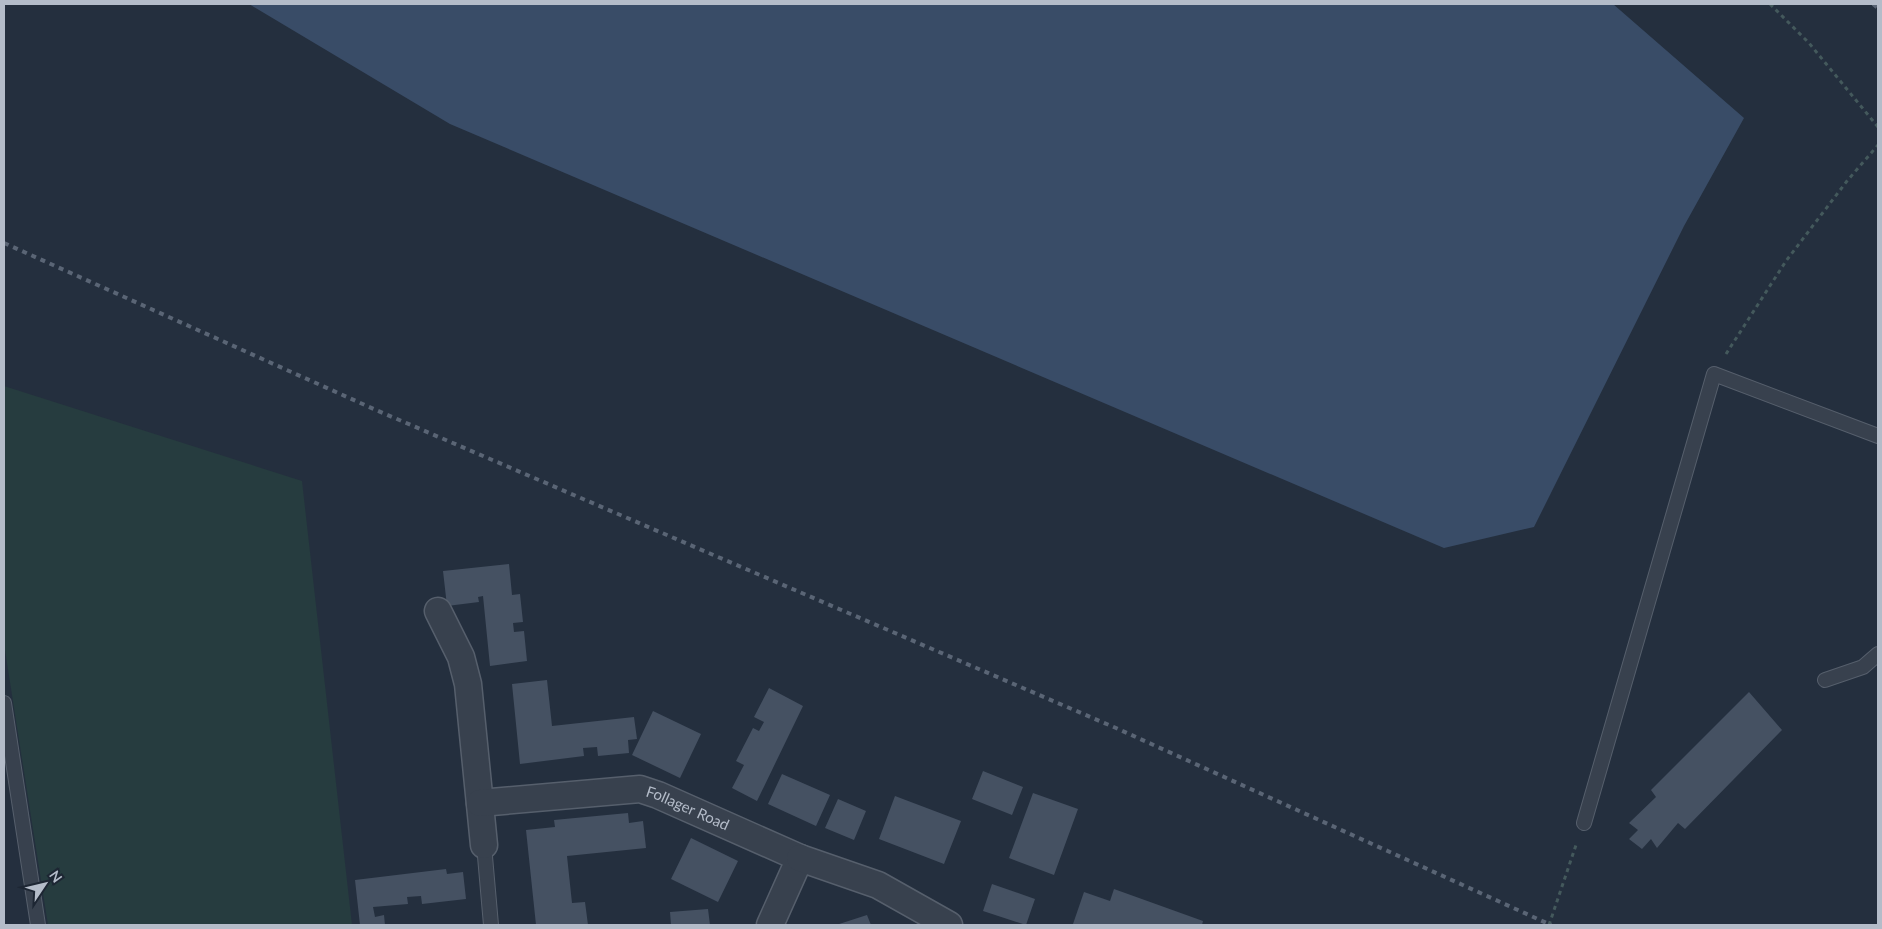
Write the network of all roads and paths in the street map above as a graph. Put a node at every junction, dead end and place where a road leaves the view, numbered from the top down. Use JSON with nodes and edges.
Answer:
{"nodes":[{"id":1,"x":1770,"y":4,"type":"edge"},
{"id":2,"x":1878,"y":127,"type":"edge"},
{"id":3,"x":1878,"y":145,"type":"edge"},
{"id":4,"x":1714,"y":374,"type":"junction"},
{"id":5,"x":1878,"y":436,"type":"edge"},
{"id":6,"x":438,"y":611,"type":"dead end"},
{"id":7,"x":1878,"y":654,"type":"edge"},
{"id":8,"x":1825,"y":680,"type":"dead end"},
{"id":9,"x":4,"y":703,"type":"edge"},
{"id":10,"x":480,"y":803,"type":"junction"},
{"id":11,"x":1584,"y":823,"type":"joint"},
{"id":12,"x":484,"y":845,"type":"joint"},
{"id":13,"x":800,"y":858,"type":"junction"},
{"id":14,"x":38,"y":925,"type":"edge"},
{"id":15,"x":491,"y":925,"type":"edge"},
{"id":16,"x":770,"y":925,"type":"edge"},
{"id":17,"x":949,"y":925,"type":"edge"},
{"id":18,"x":1549,"y":925,"type":"edge"}],
"edges":[{"from":1,"to":2,"type":"path"},
{"from":3,"to":4,"type":"path"},
{"from":4,"to":5,"type":"lane"},
{"from":4,"to":11,"type":"lane"},
{"from":6,"to":10,"type":"street"},
{"from":7,"to":8,"type":"lane"},
{"from":9,"to":14,"type":"lane"},
{"from":10,"to":12,"type":"street"},
{"from":10,"to":13,"type":"street","name":"Follager Road"},
{"from":11,"to":18,"type":"path"},
{"from":12,"to":15,"type":"lane"},
{"from":13,"to":16,"type":"street"},
{"from":13,"to":17,"type":"street","name":"Follager Road"}]}
